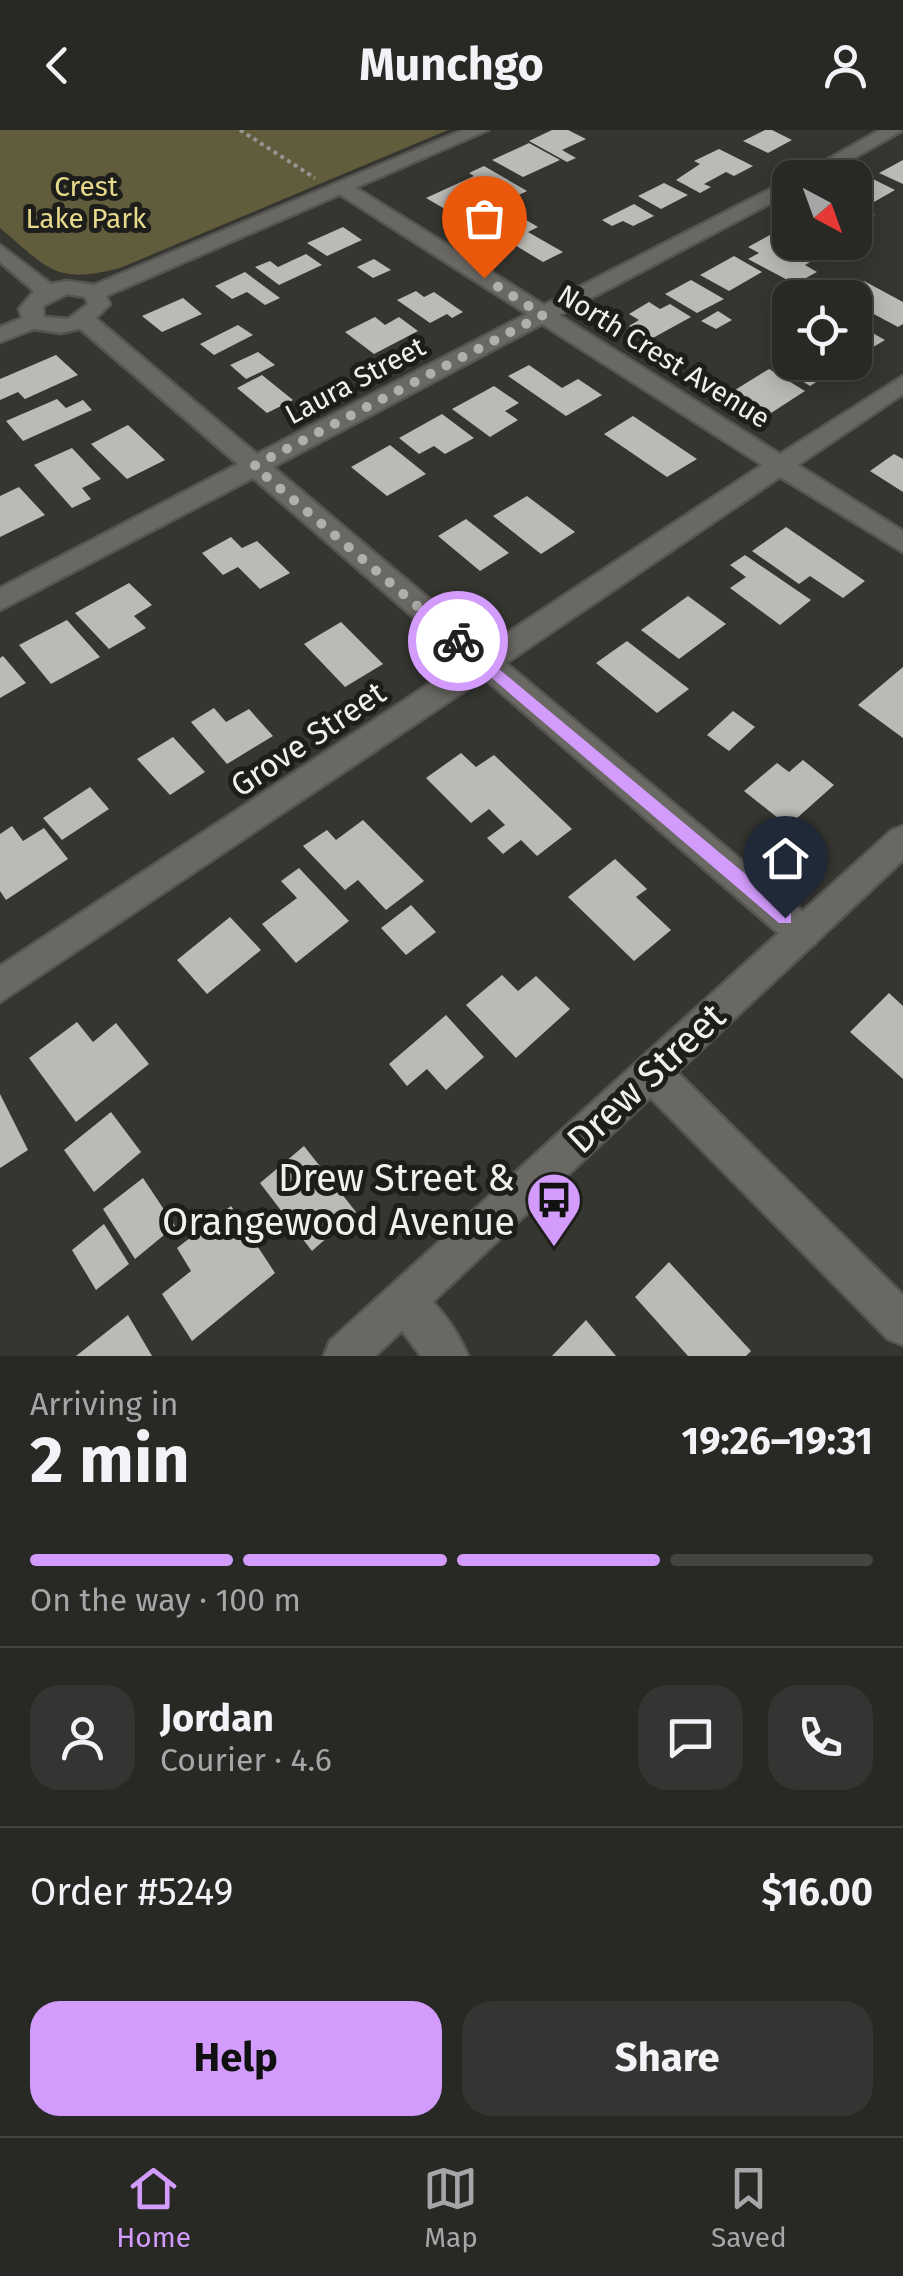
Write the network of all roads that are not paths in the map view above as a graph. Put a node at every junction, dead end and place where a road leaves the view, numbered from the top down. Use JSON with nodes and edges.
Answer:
{"nodes":[{"id":1,"x":479,"y":130,"type":"edge"},
{"id":2,"x":894,"y":130,"type":"edge"},
{"id":3,"x":838,"y":160,"type":"edge"},
{"id":4,"x":342,"y":188,"type":"junction"},
{"id":5,"x":772,"y":194,"type":"edge"},
{"id":6,"x":0,"y":250,"type":"edge"},
{"id":7,"x":48,"y":292,"type":"junction"},
{"id":8,"x":94,"y":293,"type":"junction"},
{"id":9,"x":543,"y":315,"type":"junction"},
{"id":10,"x":34,"y":321,"type":"junction"},
{"id":11,"x":84,"y":321,"type":"junction"},
{"id":12,"x":0,"y":335,"type":"edge"},
{"id":13,"x":903,"y":383,"type":"edge"},
{"id":14,"x":780,"y":465,"type":"junction"},
{"id":15,"x":254,"y":466,"type":"junction"},
{"id":16,"x":903,"y":544,"type":"edge"},
{"id":17,"x":0,"y":600,"type":"edge"},
{"id":18,"x":484,"y":663,"type":"junction"},
{"id":19,"x":903,"y":840,"type":"edge"},
{"id":20,"x":803,"y":933,"type":"junction"},
{"id":21,"x":0,"y":986,"type":"edge"},
{"id":22,"x":652,"y":1073,"type":"junction"},
{"id":23,"x":404,"y":1302,"type":"junction"},
{"id":24,"x":903,"y":1324,"type":"edge"},
{"id":25,"x":345,"y":1356,"type":"edge"},
{"id":26,"x":447,"y":1356,"type":"edge"}],
"edges":[{"from":1,"to":4,"type":"street"},
{"from":2,"to":3,"type":"street"},
{"from":4,"to":8,"type":"street"},
{"from":4,"to":9,"type":"street","name":"North Crest Avenue"},
{"from":5,"to":9,"type":"street","name":"Laura Street"},
{"from":6,"to":7,"type":"street"},
{"from":7,"to":8,"type":"street"},
{"from":7,"to":10,"type":"street"},
{"from":8,"to":11,"type":"street"},
{"from":9,"to":14,"type":"street","name":"North Crest Avenue"},
{"from":9,"to":15,"type":"street","name":"Laura Street"},
{"from":10,"to":11,"type":"street"},
{"from":10,"to":12,"type":"street"},
{"from":11,"to":15,"type":"street"},
{"from":13,"to":14,"type":"street","name":"Grove Street"},
{"from":14,"to":16,"type":"street","name":"North Crest Avenue"},
{"from":14,"to":18,"type":"street","name":"Grove Street"},
{"from":15,"to":17,"type":"street","name":"Laura Street"},
{"from":15,"to":18,"type":"street"},
{"from":18,"to":20,"type":"street"},
{"from":18,"to":21,"type":"street","name":"Grove Street"},
{"from":19,"to":20,"type":"street","name":"Drew Street"},
{"from":20,"to":22,"type":"street","name":"Drew Street"},
{"from":22,"to":23,"type":"street","name":"Drew Street"},
{"from":22,"to":24,"type":"street"},
{"from":23,"to":25,"type":"street","name":"Drew Street"},
{"from":23,"to":26,"type":"street"}]}
